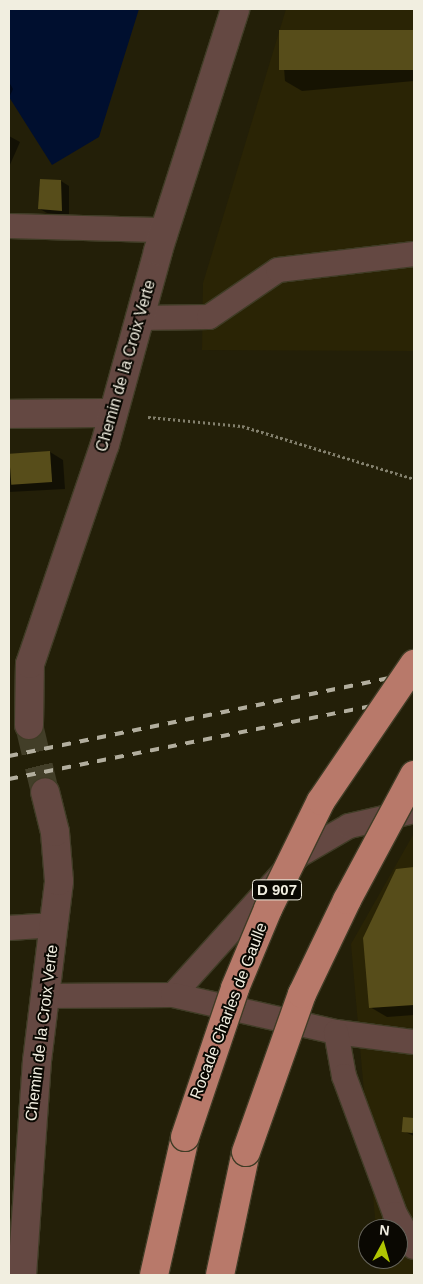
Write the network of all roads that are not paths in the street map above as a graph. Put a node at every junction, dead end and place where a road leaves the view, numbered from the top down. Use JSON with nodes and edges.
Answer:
{"nodes":[{"id":1,"x":235,"y":9,"type":"edge"},
{"id":2,"x":9,"y":226,"type":"edge"},
{"id":3,"x":165,"y":230,"type":"junction"},
{"id":4,"x":414,"y":254,"type":"edge"},
{"id":5,"x":138,"y":318,"type":"junction"},
{"id":6,"x":9,"y":414,"type":"edge"},
{"id":7,"x":113,"y":414,"type":"junction"},
{"id":8,"x":414,"y":664,"type":"edge"},
{"id":9,"x":29,"y":725,"type":"tunnel mouth"},
{"id":10,"x":414,"y":775,"type":"edge"},
{"id":11,"x":45,"y":792,"type":"tunnel mouth"},
{"id":12,"x":414,"y":811,"type":"edge"},
{"id":13,"x":55,"y":925,"type":"junction"},
{"id":14,"x":9,"y":928,"type":"edge"},
{"id":15,"x":173,"y":995,"type":"junction"},
{"id":16,"x":44,"y":996,"type":"junction"},
{"id":17,"x":336,"y":1032,"type":"junction"},
{"id":18,"x":414,"y":1042,"type":"edge"},
{"id":19,"x":414,"y":1247,"type":"edge"},
{"id":20,"x":22,"y":1275,"type":"edge"},
{"id":21,"x":154,"y":1275,"type":"edge"},
{"id":22,"x":220,"y":1275,"type":"edge"}],
"edges":[{"from":1,"to":3,"type":"street","name":"Chemin de la Croix Verte"},
{"from":2,"to":3,"type":"lane"},
{"from":3,"to":5,"type":"street","name":"Chemin de la Croix Verte"},
{"from":4,"to":5,"type":"lane"},
{"from":5,"to":7,"type":"street","name":"Chemin de la Croix Verte"},
{"from":6,"to":7,"type":"street"},
{"from":7,"to":9,"type":"street","name":"Chemin de la Croix Verte"},
{"from":8,"to":21,"type":"highway","name":"Rocade Charles de Gaulle","number":"D 907","bridge":true},
{"from":10,"to":22,"type":"highway","bridge":true},
{"from":11,"to":13,"type":"street","name":"Chemin de la Croix Verte"},
{"from":12,"to":15,"type":"lane"},
{"from":13,"to":14,"type":"lane"},
{"from":13,"to":16,"type":"street","name":"Chemin de la Croix Verte"},
{"from":15,"to":16,"type":"lane"},
{"from":15,"to":17,"type":"lane"},
{"from":16,"to":20,"type":"street","name":"Chemin de la Croix Verte"},
{"from":17,"to":18,"type":"lane"},
{"from":17,"to":19,"type":"lane"}]}
